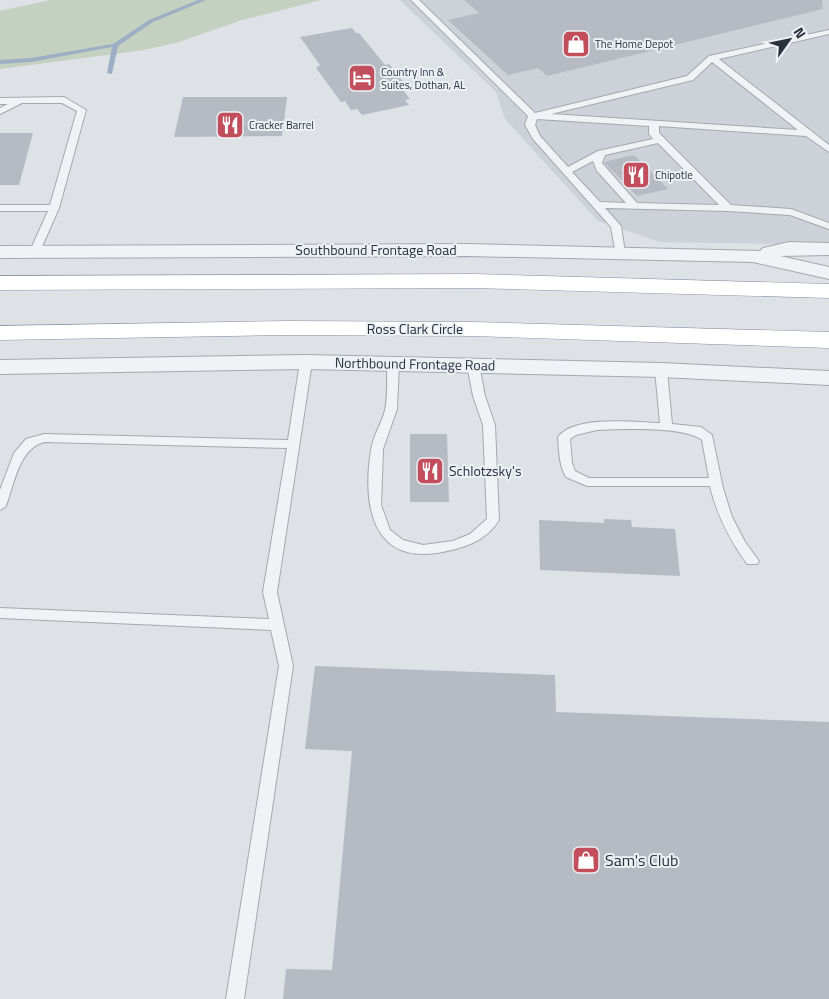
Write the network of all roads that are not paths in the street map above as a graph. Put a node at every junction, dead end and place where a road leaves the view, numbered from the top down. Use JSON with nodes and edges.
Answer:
{"nodes":[{"id":1,"x":414,"y":0,"type":"edge"},
{"id":2,"x":829,"y":32,"type":"edge"},
{"id":3,"x":712,"y":58,"type":"junction"},
{"id":4,"x":0,"y":101,"type":"edge"},
{"id":5,"x":20,"y":101,"type":"junction"},
{"id":6,"x":0,"y":111,"type":"edge"},
{"id":7,"x":533,"y":116,"type":"junction"},
{"id":8,"x":654,"y":123,"type":"junction"},
{"id":9,"x":809,"y":133,"type":"junction"},
{"id":10,"x":659,"y":140,"type":"junction"},
{"id":11,"x":829,"y":149,"type":"edge"},
{"id":12,"x":601,"y":153,"type":"junction"},
{"id":13,"x":567,"y":171,"type":"junction"},
{"id":14,"x":598,"y":205,"type":"junction"},
{"id":15,"x":634,"y":206,"type":"junction"},
{"id":16,"x":0,"y":208,"type":"edge"},
{"id":17,"x":54,"y":208,"type":"junction"},
{"id":18,"x":728,"y":208,"type":"junction"},
{"id":19,"x":829,"y":226,"type":"edge"},
{"id":20,"x":829,"y":249,"type":"edge"},
{"id":21,"x":35,"y":251,"type":"junction"},
{"id":22,"x":0,"y":252,"type":"edge"},
{"id":23,"x":620,"y":252,"type":"junction"},
{"id":24,"x":753,"y":256,"type":"junction"},
{"id":25,"x":829,"y":273,"type":"edge"},
{"id":26,"x":0,"y":283,"type":"edge"},
{"id":27,"x":829,"y":291,"type":"edge"},
{"id":28,"x":0,"y":333,"type":"edge"},
{"id":29,"x":829,"y":340,"type":"edge"},
{"id":30,"x":306,"y":362,"type":"junction"},
{"id":31,"x":393,"y":364,"type":"junction"},
{"id":32,"x":473,"y":365,"type":"junction"},
{"id":33,"x":0,"y":367,"type":"edge"},
{"id":34,"x":661,"y":370,"type":"junction"},
{"id":35,"x":829,"y":378,"type":"edge"},
{"id":36,"x":666,"y":427,"type":"junction"},
{"id":37,"x":293,"y":444,"type":"junction"},
{"id":38,"x":716,"y":482,"type":"junction"},
{"id":39,"x":0,"y":506,"type":"edge"},
{"id":40,"x":752,"y":561,"type":"dead end"},
{"id":41,"x":0,"y":614,"type":"edge"},
{"id":42,"x":278,"y":625,"type":"junction"},
{"id":43,"x":235,"y":999,"type":"edge"}],
"edges":[{"from":1,"to":7,"type":"lane"},
{"from":2,"to":3,"type":"lane"},
{"from":3,"to":7,"type":"lane"},
{"from":3,"to":9,"type":"lane"},
{"from":4,"to":5,"type":"lane"},
{"from":5,"to":6,"type":"lane"},
{"from":5,"to":17,"type":"lane"},
{"from":7,"to":8,"type":"lane"},
{"from":7,"to":13,"type":"lane"},
{"from":8,"to":9,"type":"lane"},
{"from":8,"to":10,"type":"lane"},
{"from":9,"to":11,"type":"lane"},
{"from":10,"to":12,"type":"lane"},
{"from":10,"to":18,"type":"lane"},
{"from":12,"to":13,"type":"lane"},
{"from":12,"to":15,"type":"lane"},
{"from":13,"to":14,"type":"lane"},
{"from":14,"to":15,"type":"lane"},
{"from":14,"to":23,"type":"lane"},
{"from":15,"to":18,"type":"lane"},
{"from":16,"to":17,"type":"lane"},
{"from":17,"to":21,"type":"lane"},
{"from":18,"to":19,"type":"lane"},
{"from":20,"to":24,"type":"street","name":"Southbound Frontage Road"},
{"from":21,"to":22,"type":"street","name":"Southbound Frontage Road"},
{"from":21,"to":23,"type":"street","name":"Southbound Frontage Road"},
{"from":23,"to":24,"type":"street","name":"Southbound Frontage Road"},
{"from":24,"to":25,"type":"street","name":"Southbound Frontage Road"},
{"from":26,"to":27,"type":"highway"},
{"from":28,"to":29,"type":"highway","name":"Ross Clark Circle"},
{"from":30,"to":31,"type":"street","name":"Northbound Frontage Road"},
{"from":30,"to":33,"type":"street","name":"Northbound Frontage Road"},
{"from":30,"to":37,"type":"lane"},
{"from":31,"to":32,"type":"street","name":"Northbound Frontage Road"},
{"from":31,"to":32,"type":"lane"},
{"from":32,"to":34,"type":"street","name":"Northbound Frontage Road"},
{"from":34,"to":35,"type":"street","name":"Northbound Frontage Road"},
{"from":34,"to":36,"type":"lane"},
{"from":36,"to":38,"type":"lane"},
{"from":36,"to":38,"type":"lane"},
{"from":37,"to":39,"type":"lane"},
{"from":37,"to":42,"type":"lane"},
{"from":38,"to":40,"type":"lane"},
{"from":41,"to":42,"type":"lane"},
{"from":42,"to":43,"type":"lane"}]}
